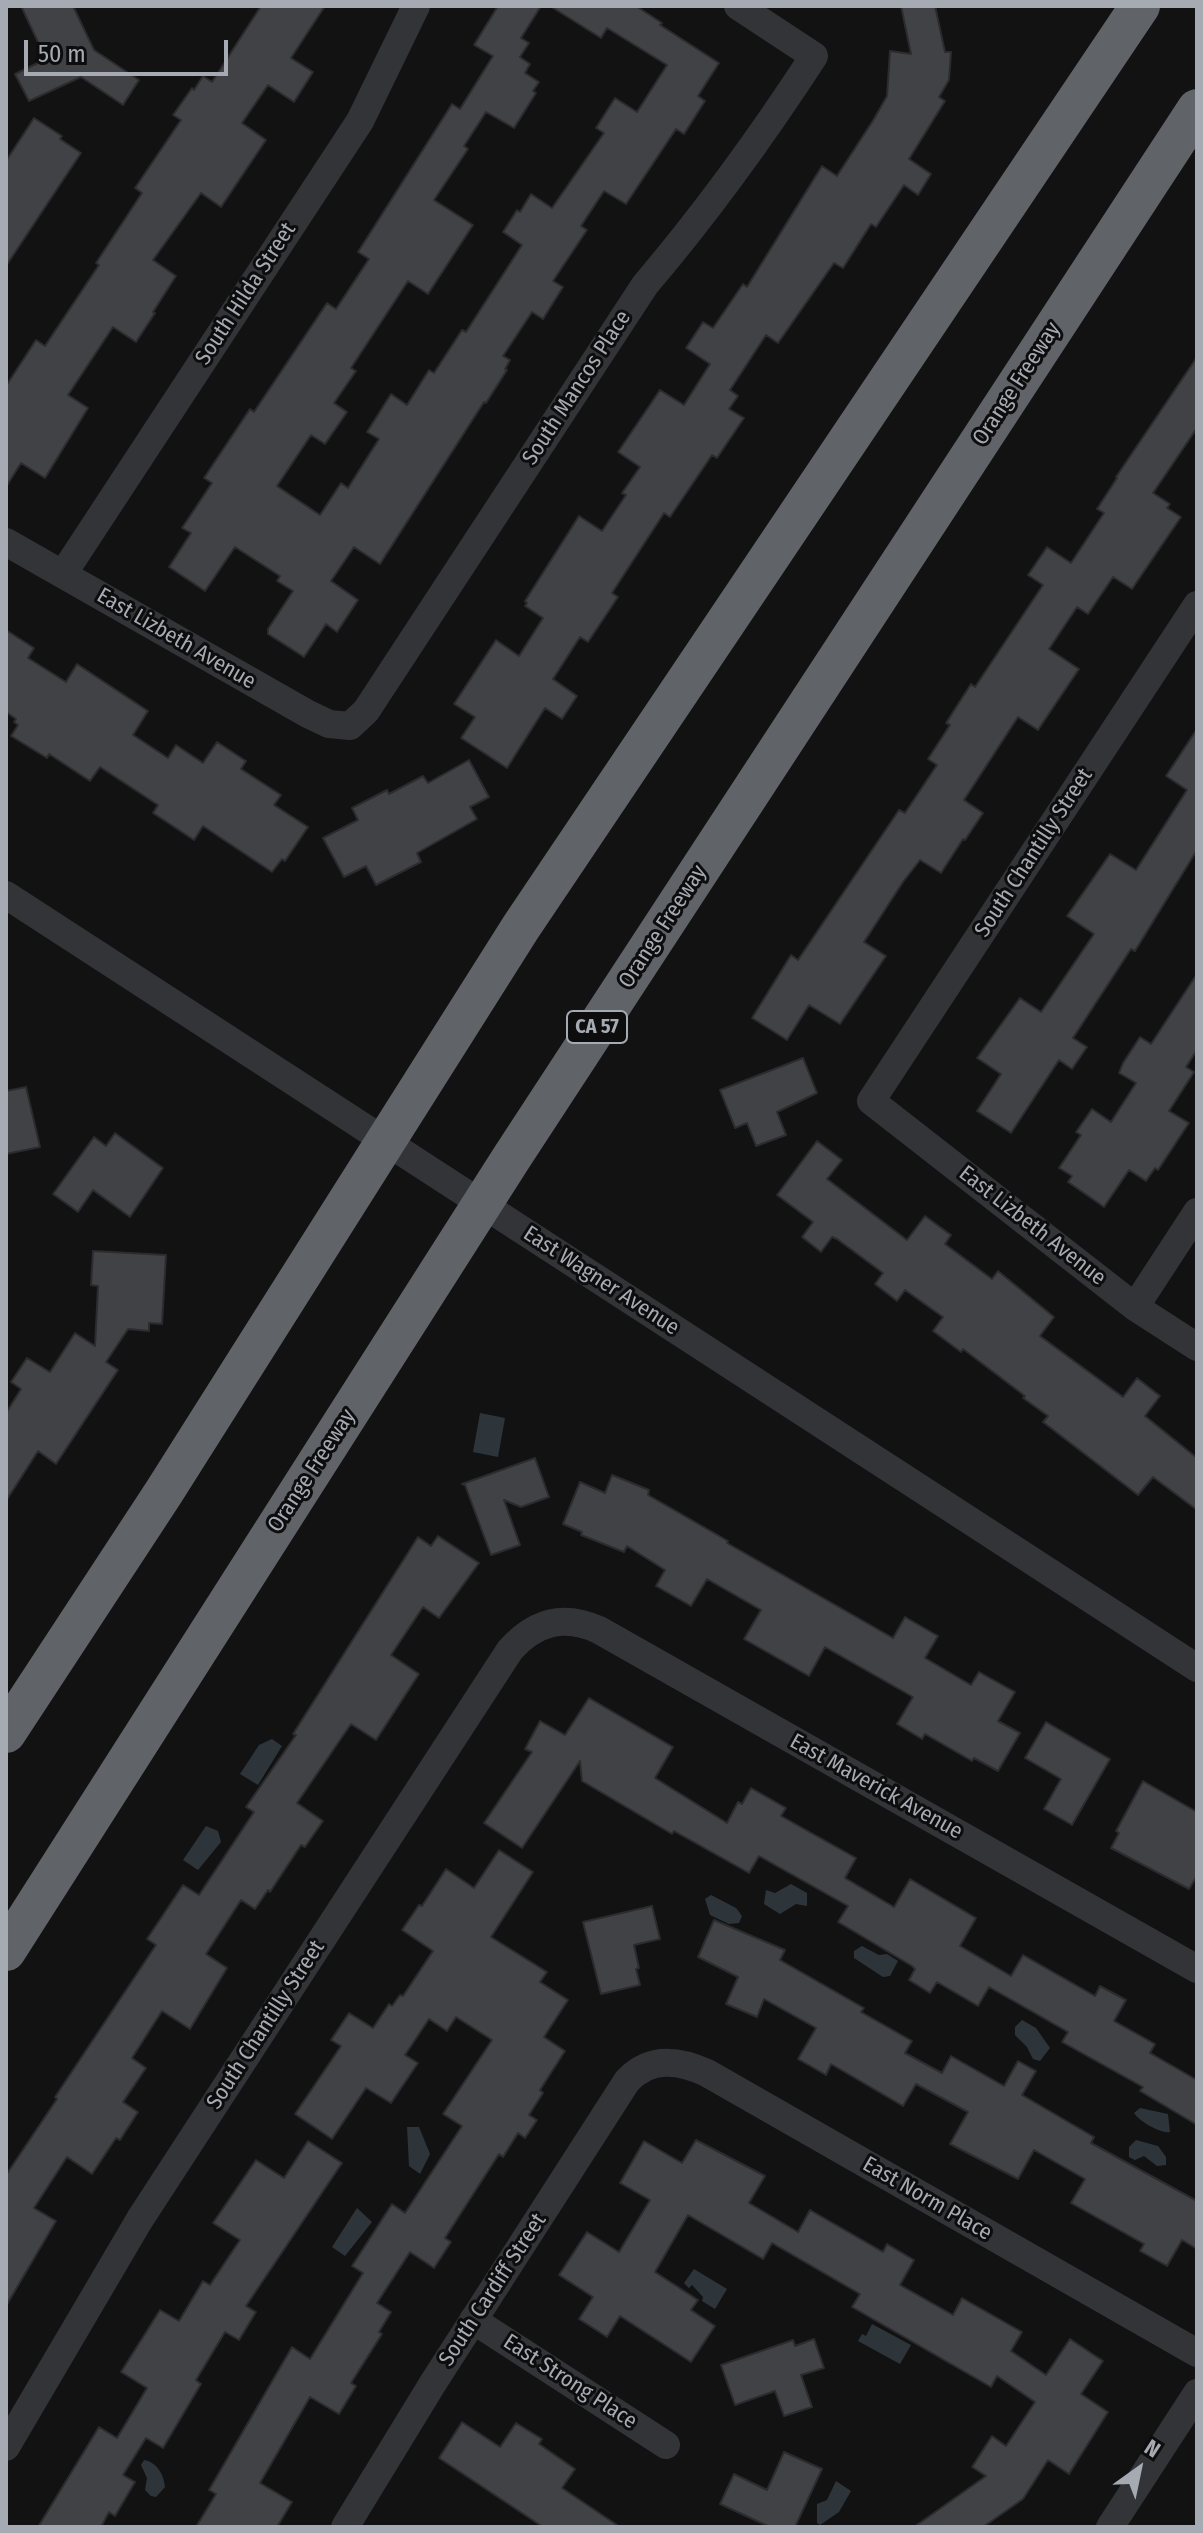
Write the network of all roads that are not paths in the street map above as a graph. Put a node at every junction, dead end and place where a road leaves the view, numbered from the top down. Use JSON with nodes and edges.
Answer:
{"nodes":[{"id":1,"x":416,"y":6,"type":"edge"},
{"id":2,"x":738,"y":6,"type":"edge"},
{"id":3,"x":1140,"y":6,"type":"edge"},
{"id":4,"x":1197,"y":109,"type":"edge"},
{"id":5,"x":6,"y":542,"type":"edge"},
{"id":6,"x":63,"y":574,"type":"junction"},
{"id":7,"x":1197,"y":605,"type":"edge"},
{"id":8,"x":350,"y":726,"type":"joint"},
{"id":9,"x":6,"y":895,"type":"edge"},
{"id":10,"x":871,"y":1101,"type":"joint"},
{"id":11,"x":1197,"y":1212,"type":"edge"},
{"id":12,"x":1135,"y":1307,"type":"junction"},
{"id":13,"x":1197,"y":1347,"type":"edge"},
{"id":14,"x":550,"y":1622,"type":"joint"},
{"id":15,"x":1197,"y":1668,"type":"edge"},
{"id":16,"x":6,"y":1733,"type":"edge"},
{"id":17,"x":6,"y":1951,"type":"edge"},
{"id":18,"x":1197,"y":1969,"type":"edge"},
{"id":19,"x":652,"y":2064,"type":"joint"},
{"id":20,"x":473,"y":2320,"type":"junction"},
{"id":21,"x":1197,"y":2353,"type":"edge"},
{"id":22,"x":1197,"y":2393,"type":"edge"},
{"id":23,"x":666,"y":2445,"type":"dead end"},
{"id":24,"x":6,"y":2447,"type":"edge"},
{"id":25,"x":345,"y":2527,"type":"edge"},
{"id":26,"x":1110,"y":2527,"type":"edge"}],
"edges":[{"from":1,"to":6,"type":"street","name":"South Hilda Street"},
{"from":2,"to":8,"type":"street","name":"South Mancos Place"},
{"from":3,"to":16,"type":"highway"},
{"from":4,"to":17,"type":"highway","name":"Orange Freeway","number":"CA 57"},
{"from":5,"to":6,"type":"street","name":"East Lizbeth Avenue"},
{"from":6,"to":8,"type":"street","name":"East Lizbeth Avenue"},
{"from":7,"to":10,"type":"street","name":"South Chantilly Street"},
{"from":9,"to":15,"type":"street","name":"East Wagner Avenue"},
{"from":10,"to":12,"type":"street","name":"East Lizbeth Avenue"},
{"from":11,"to":12,"type":"street"},
{"from":12,"to":13,"type":"street","name":"East Lizbeth Avenue"},
{"from":14,"to":18,"type":"street","name":"East Maverick Avenue"},
{"from":14,"to":24,"type":"street","name":"South Chantilly Street"},
{"from":19,"to":20,"type":"street","name":"South Cardiff Street"},
{"from":19,"to":21,"type":"street","name":"East Norm Place"},
{"from":20,"to":23,"type":"street","name":"East Strong Place"},
{"from":20,"to":25,"type":"street","name":"South Cardiff Street"},
{"from":22,"to":26,"type":"street"}]}
